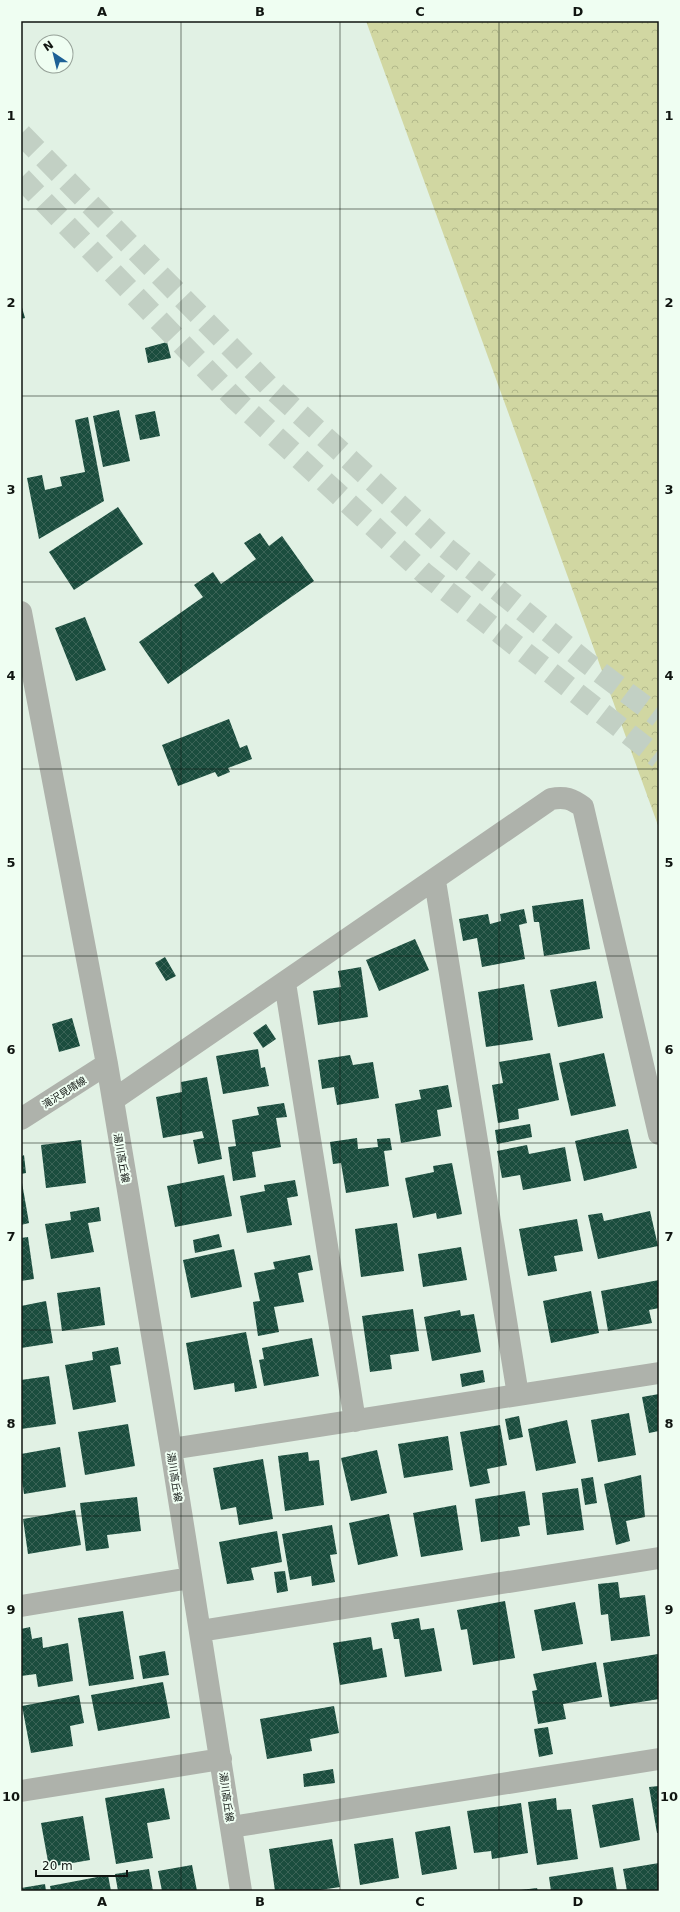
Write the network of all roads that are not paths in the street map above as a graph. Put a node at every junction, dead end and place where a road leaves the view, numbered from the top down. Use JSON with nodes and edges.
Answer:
{"nodes":[{"id":1,"x":21,"y":612,"type":"edge"},
{"id":2,"x":434,"y":880,"type":"junction"},
{"id":3,"x":285,"y":983,"type":"junction"},
{"id":4,"x":107,"y":1064,"type":"junction"},
{"id":5,"x":113,"y":1100,"type":"junction"},
{"id":6,"x":21,"y":1119,"type":"edge"},
{"id":7,"x":659,"y":1134,"type":"edge"},
{"id":8,"x":659,"y":1373,"type":"edge"},
{"id":9,"x":518,"y":1395,"type":"junction"},
{"id":10,"x":355,"y":1421,"type":"junction"},
{"id":11,"x":171,"y":1449,"type":"junction"},
{"id":12,"x":659,"y":1558,"type":"edge"},
{"id":13,"x":190,"y":1578,"type":"junction"},
{"id":14,"x":21,"y":1606,"type":"edge"},
{"id":15,"x":200,"y":1631,"type":"junction"},
{"id":16,"x":221,"y":1759,"type":"junction"},
{"id":17,"x":659,"y":1760,"type":"edge"},
{"id":18,"x":21,"y":1791,"type":"edge"},
{"id":19,"x":231,"y":1827,"type":"junction"},
{"id":20,"x":241,"y":1891,"type":"edge"}],
"edges":[{"from":1,"to":4,"type":"street","name":"湯川高丘線"},
{"from":2,"to":3,"type":"street"},
{"from":2,"to":7,"type":"street"},
{"from":2,"to":9,"type":"street"},
{"from":3,"to":5,"type":"street"},
{"from":3,"to":10,"type":"street"},
{"from":4,"to":5,"type":"street","name":"湯川高丘線"},
{"from":4,"to":6,"type":"street","name":"滝沢見晴線"},
{"from":5,"to":11,"type":"street","name":"湯川高丘線"},
{"from":8,"to":9,"type":"street"},
{"from":9,"to":10,"type":"street"},
{"from":10,"to":11,"type":"street"},
{"from":11,"to":13,"type":"street","name":"湯川高丘線"},
{"from":12,"to":15,"type":"street"},
{"from":13,"to":14,"type":"street"},
{"from":13,"to":15,"type":"street","name":"湯川高丘線"},
{"from":15,"to":16,"type":"street","name":"湯川高丘線"},
{"from":16,"to":18,"type":"street"},
{"from":16,"to":19,"type":"street","name":"湯川高丘線"},
{"from":17,"to":19,"type":"street"},
{"from":19,"to":20,"type":"street","name":"湯川高丘線"}]}
